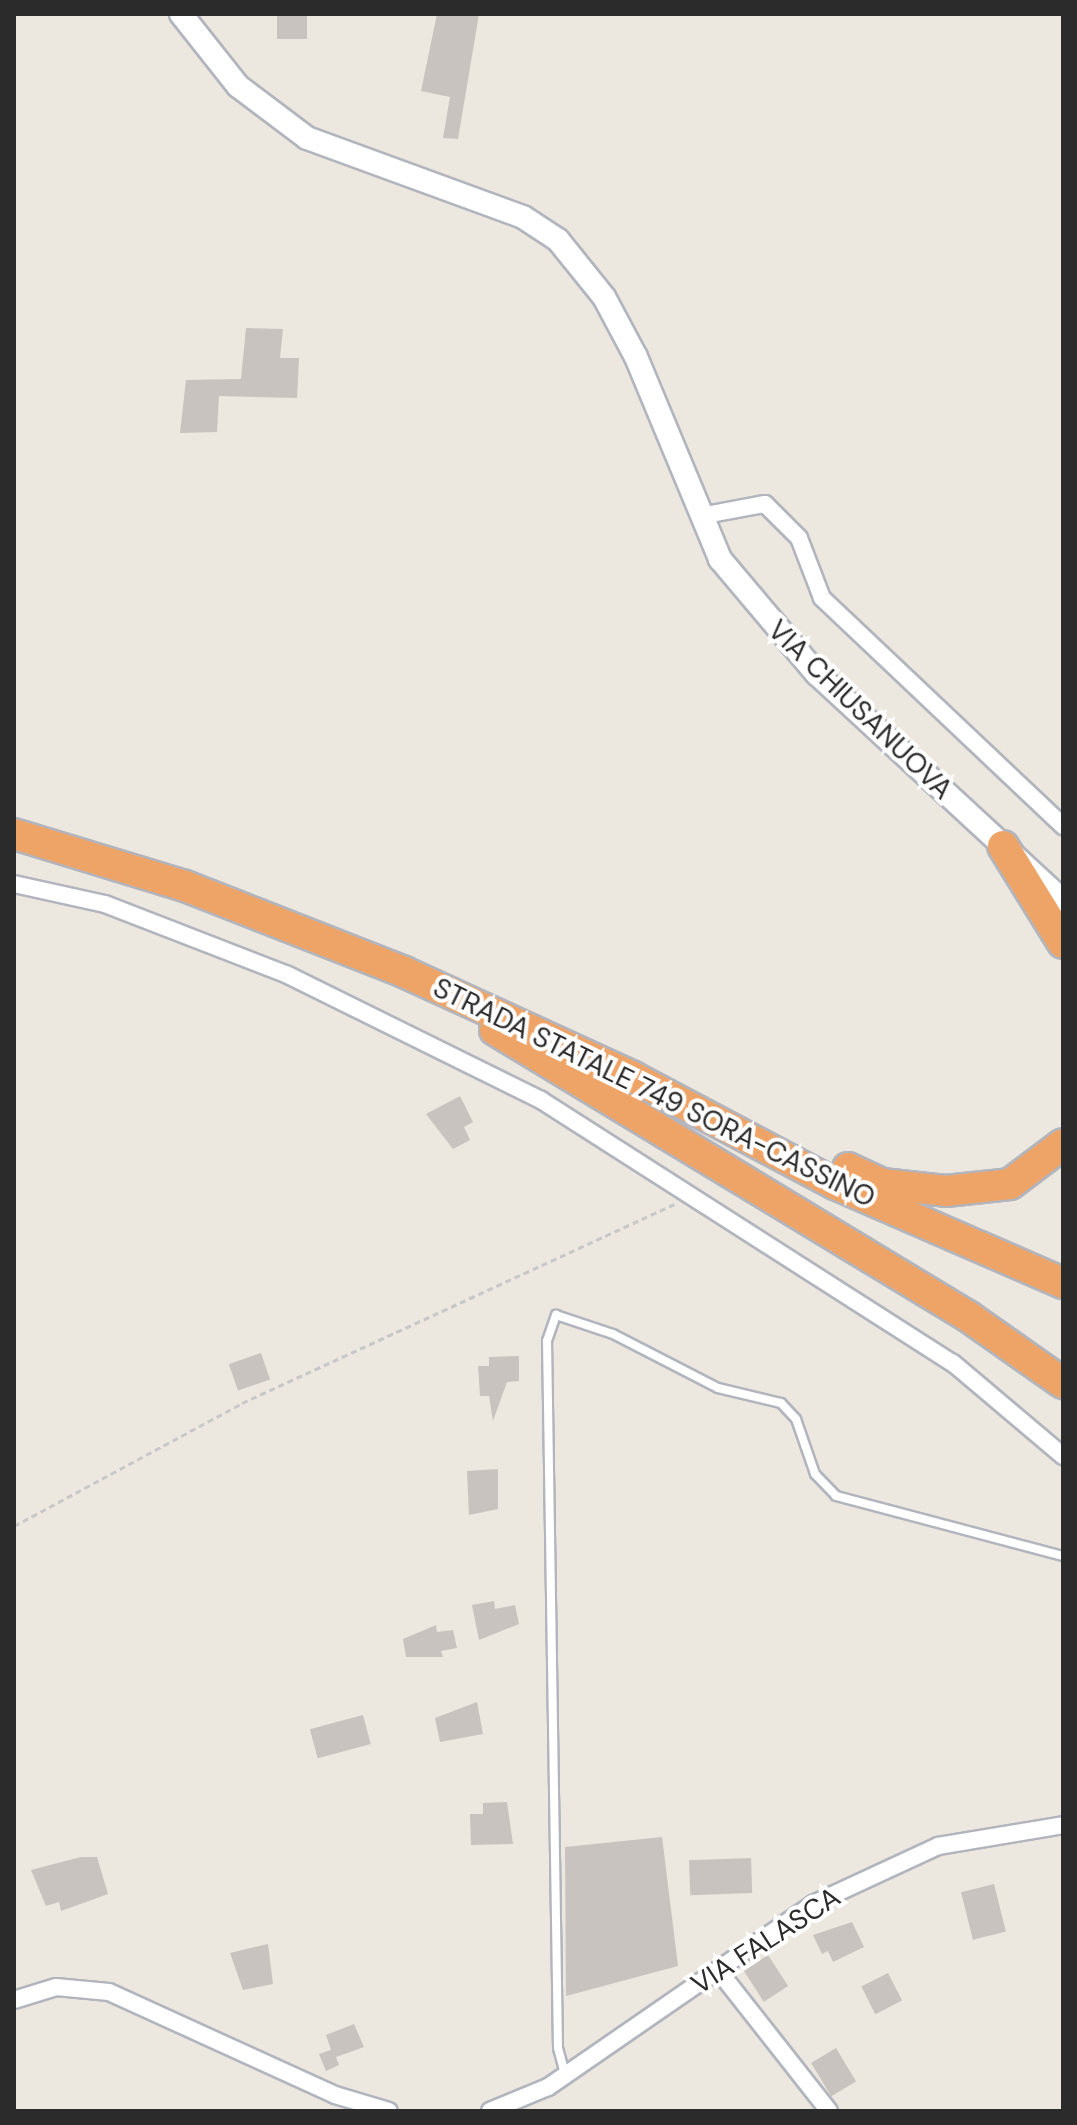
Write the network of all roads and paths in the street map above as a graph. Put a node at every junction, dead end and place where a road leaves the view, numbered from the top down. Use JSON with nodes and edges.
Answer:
{"nodes":[{"id":1,"x":181,"y":14,"type":"edge"},
{"id":2,"x":700,"y":516,"type":"junction"},
{"id":3,"x":1063,"y":826,"type":"edge"},
{"id":4,"x":14,"y":834,"type":"edge"},
{"id":5,"x":1003,"y":846,"type":"junction"},
{"id":6,"x":14,"y":884,"type":"edge"},
{"id":7,"x":1063,"y":901,"type":"edge"},
{"id":8,"x":320,"y":939,"type":"junction"},
{"id":9,"x":1063,"y":943,"type":"edge"},
{"id":10,"x":521,"y":1023,"type":"junction"},
{"id":11,"x":1063,"y":1144,"type":"edge"},
{"id":12,"x":692,"y":1196,"type":"junction"},
{"id":13,"x":1063,"y":1283,"type":"edge"},
{"id":14,"x":1063,"y":1383,"type":"edge"},
{"id":15,"x":1063,"y":1456,"type":"edge"},
{"id":16,"x":14,"y":1526,"type":"edge"},
{"id":17,"x":1063,"y":1556,"type":"edge"},
{"id":18,"x":1063,"y":1825,"type":"edge"},
{"id":19,"x":718,"y":1970,"type":"junction"},
{"id":20,"x":14,"y":2000,"type":"edge"},
{"id":21,"x":566,"y":2075,"type":"junction"},
{"id":22,"x":389,"y":2111,"type":"edge"},
{"id":23,"x":490,"y":2111,"type":"edge"},
{"id":24,"x":829,"y":2111,"type":"edge"}],
"edges":[{"from":1,"to":2,"type":"street","name":"VIA CHIUSANUOVA"},
{"from":2,"to":3,"type":"street"},
{"from":2,"to":5,"type":"street","name":"VIA CHIUSANUOVA"},
{"from":4,"to":8,"type":"highway","name":"STRADA STATALE 749 SORA-CASSINO"},
{"from":5,"to":7,"type":"street","name":"VIA CHIUSANUOVA"},
{"from":5,"to":9,"type":"highway"},
{"from":6,"to":12,"type":"street"},
{"from":8,"to":10,"type":"highway","name":"STRADA STATALE 749 SORA-CASSINO"},
{"from":8,"to":14,"type":"highway"},
{"from":10,"to":11,"type":"highway"},
{"from":10,"to":13,"type":"highway","name":"STRADA STATALE 749 SORA-CASSINO"},
{"from":12,"to":15,"type":"street"},
{"from":12,"to":16,"type":"path"},
{"from":17,"to":21,"type":"lane"},
{"from":18,"to":19,"type":"street","name":"VIA FALASCA"},
{"from":19,"to":21,"type":"street","name":"VIA FALASCA"},
{"from":19,"to":24,"type":"street"},
{"from":20,"to":22,"type":"street"},
{"from":21,"to":23,"type":"street","name":"VIA FALASCA"}]}
